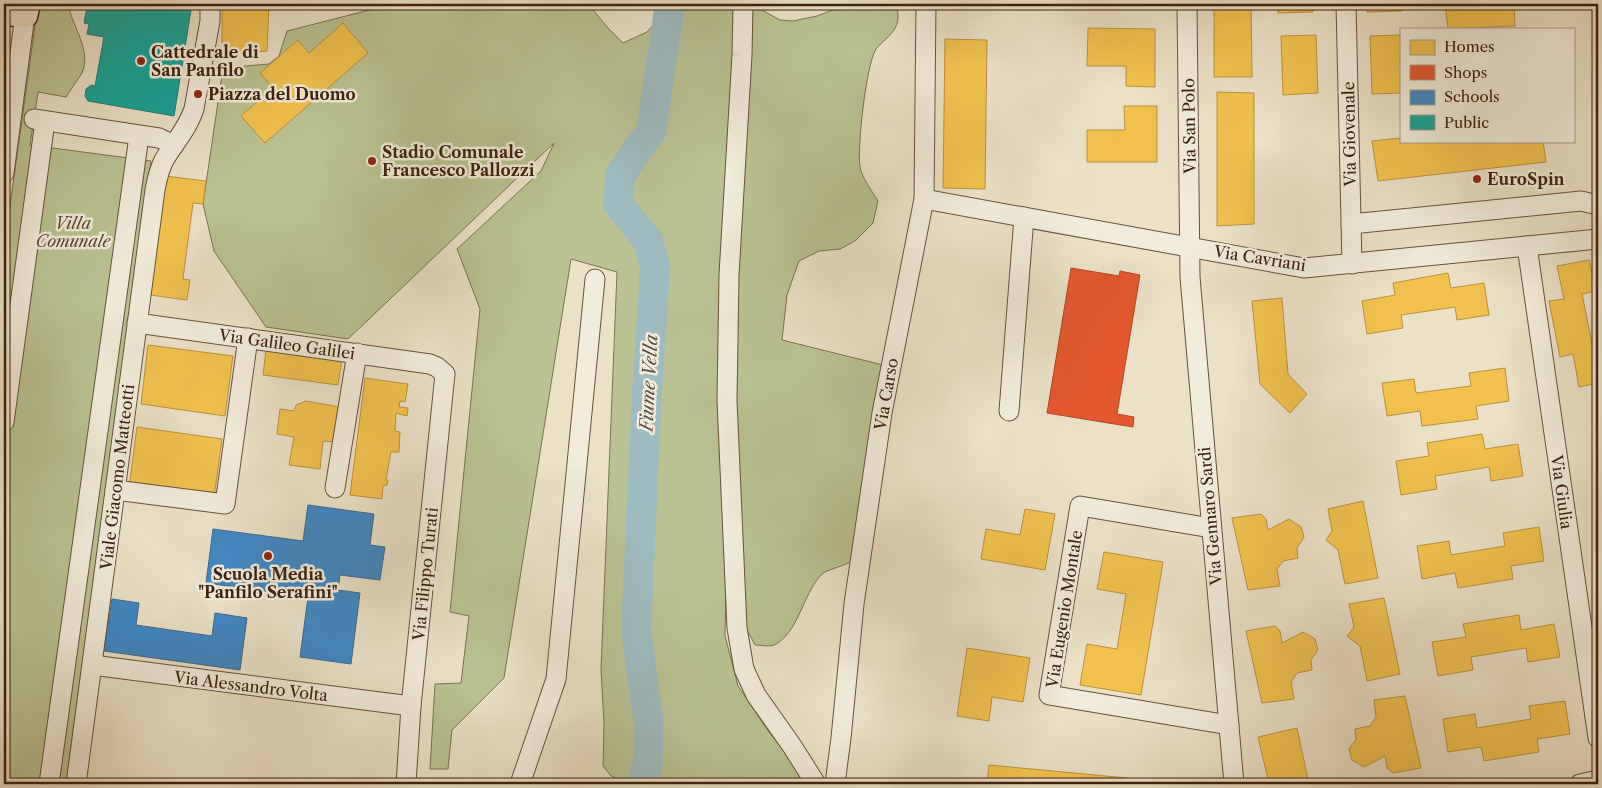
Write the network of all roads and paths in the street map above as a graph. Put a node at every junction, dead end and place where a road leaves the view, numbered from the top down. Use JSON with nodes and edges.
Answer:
{"nodes":[{"id":1,"x":210,"y":4,"type":"edge"},
{"id":2,"x":744,"y":4,"type":"edge"},
{"id":3,"x":926,"y":4,"type":"edge"},
{"id":4,"x":1187,"y":4,"type":"edge"},
{"id":5,"x":1346,"y":4,"type":"edge"},
{"id":6,"x":18,"y":10,"type":"edge"},
{"id":7,"x":139,"y":136,"type":"junction"},
{"id":8,"x":174,"y":145,"type":"junction"},
{"id":9,"x":4,"y":173,"type":"edge"},
{"id":10,"x":924,"y":199,"type":"junction"},
{"id":11,"x":1598,"y":205,"type":"edge"},
{"id":12,"x":1024,"y":217,"type":"junction"},
{"id":13,"x":1351,"y":224,"type":"junction"},
{"id":14,"x":1598,"y":239,"type":"edge"},
{"id":15,"x":1527,"y":246,"type":"junction"},
{"id":16,"x":1190,"y":247,"type":"junction"},
{"id":17,"x":1352,"y":264,"type":"junction"},
{"id":18,"x":595,"y":279,"type":"dead end"},
{"id":19,"x":137,"y":323,"type":"junction"},
{"id":20,"x":248,"y":338,"type":"junction"},
{"id":21,"x":357,"y":353,"type":"junction"},
{"id":22,"x":437,"y":367,"type":"joint"},
{"id":23,"x":1009,"y":411,"type":"dead end"},
{"id":24,"x":4,"y":422,"type":"edge"},
{"id":25,"x":335,"y":488,"type":"dead end"},
{"id":26,"x":115,"y":490,"type":"junction"},
{"id":27,"x":1211,"y":528,"type":"junction"},
{"id":28,"x":92,"y":665,"type":"junction"},
{"id":29,"x":411,"y":706,"type":"junction"},
{"id":30,"x":1229,"y":725,"type":"junction"},
{"id":31,"x":1598,"y":738,"type":"edge"},
{"id":32,"x":1598,"y":780,"type":"edge"},
{"id":33,"x":49,"y":784,"type":"edge"},
{"id":34,"x":76,"y":784,"type":"edge"},
{"id":35,"x":406,"y":784,"type":"edge"},
{"id":36,"x":520,"y":784,"type":"edge"},
{"id":37,"x":816,"y":784,"type":"edge"},
{"id":38,"x":835,"y":784,"type":"edge"},
{"id":39,"x":1234,"y":784,"type":"edge"},
{"id":40,"x":1580,"y":784,"type":"edge"}],
"edges":[{"from":1,"to":8,"type":"street"},
{"from":2,"to":37,"type":"street"},
{"from":3,"to":10,"type":"street","name":"Via Carso"},
{"from":4,"to":16,"type":"street","name":"Via San Polo"},
{"from":5,"to":13,"type":"street","name":"Via Giovenale"},
{"from":6,"to":9,"type":"street"},
{"from":7,"to":8,"type":"street"},
{"from":7,"to":24,"type":"street"},
{"from":7,"to":33,"type":"street"},
{"from":8,"to":19,"type":"street","name":"Viale Giacomo Matteotti"},
{"from":10,"to":12,"type":"street","name":"Via Cavriani"},
{"from":10,"to":38,"type":"street","name":"Via Carso"},
{"from":11,"to":13,"type":"street"},
{"from":12,"to":16,"type":"street","name":"Via Cavriani"},
{"from":12,"to":23,"type":"street"},
{"from":13,"to":17,"type":"street","name":"Via Giovenale"},
{"from":14,"to":15,"type":"street","name":"Via Cavriani"},
{"from":15,"to":17,"type":"street","name":"Via Cavriani"},
{"from":15,"to":31,"type":"street","name":"Via Giulia"},
{"from":16,"to":17,"type":"street","name":"Via Cavriani"},
{"from":16,"to":27,"type":"street","name":"Via Gennaro Sardi"},
{"from":18,"to":36,"type":"street"},
{"from":19,"to":20,"type":"street","name":"Via Galileo Galilei"},
{"from":19,"to":26,"type":"street","name":"Viale Giacomo Matteotti"},
{"from":20,"to":21,"type":"street","name":"Via Galileo Galilei"},
{"from":20,"to":26,"type":"street"},
{"from":21,"to":22,"type":"street","name":"Via Galileo Galilei"},
{"from":21,"to":25,"type":"street"},
{"from":22,"to":29,"type":"street","name":"Via Filippo Turati"},
{"from":26,"to":28,"type":"street","name":"Viale Giacomo Matteotti"},
{"from":27,"to":30,"type":"street","name":"Via Gennaro Sardi"},
{"from":27,"to":30,"type":"street","name":"Via Eugenio Montale"},
{"from":28,"to":29,"type":"street","name":"Via Alessandro Volta"},
{"from":28,"to":34,"type":"street","name":"Viale Giacomo Matteotti"},
{"from":29,"to":35,"type":"street","name":"Via Filippo Turati"},
{"from":30,"to":39,"type":"street","name":"Via Gennaro Sardi"},
{"from":32,"to":40,"type":"street"}]}
